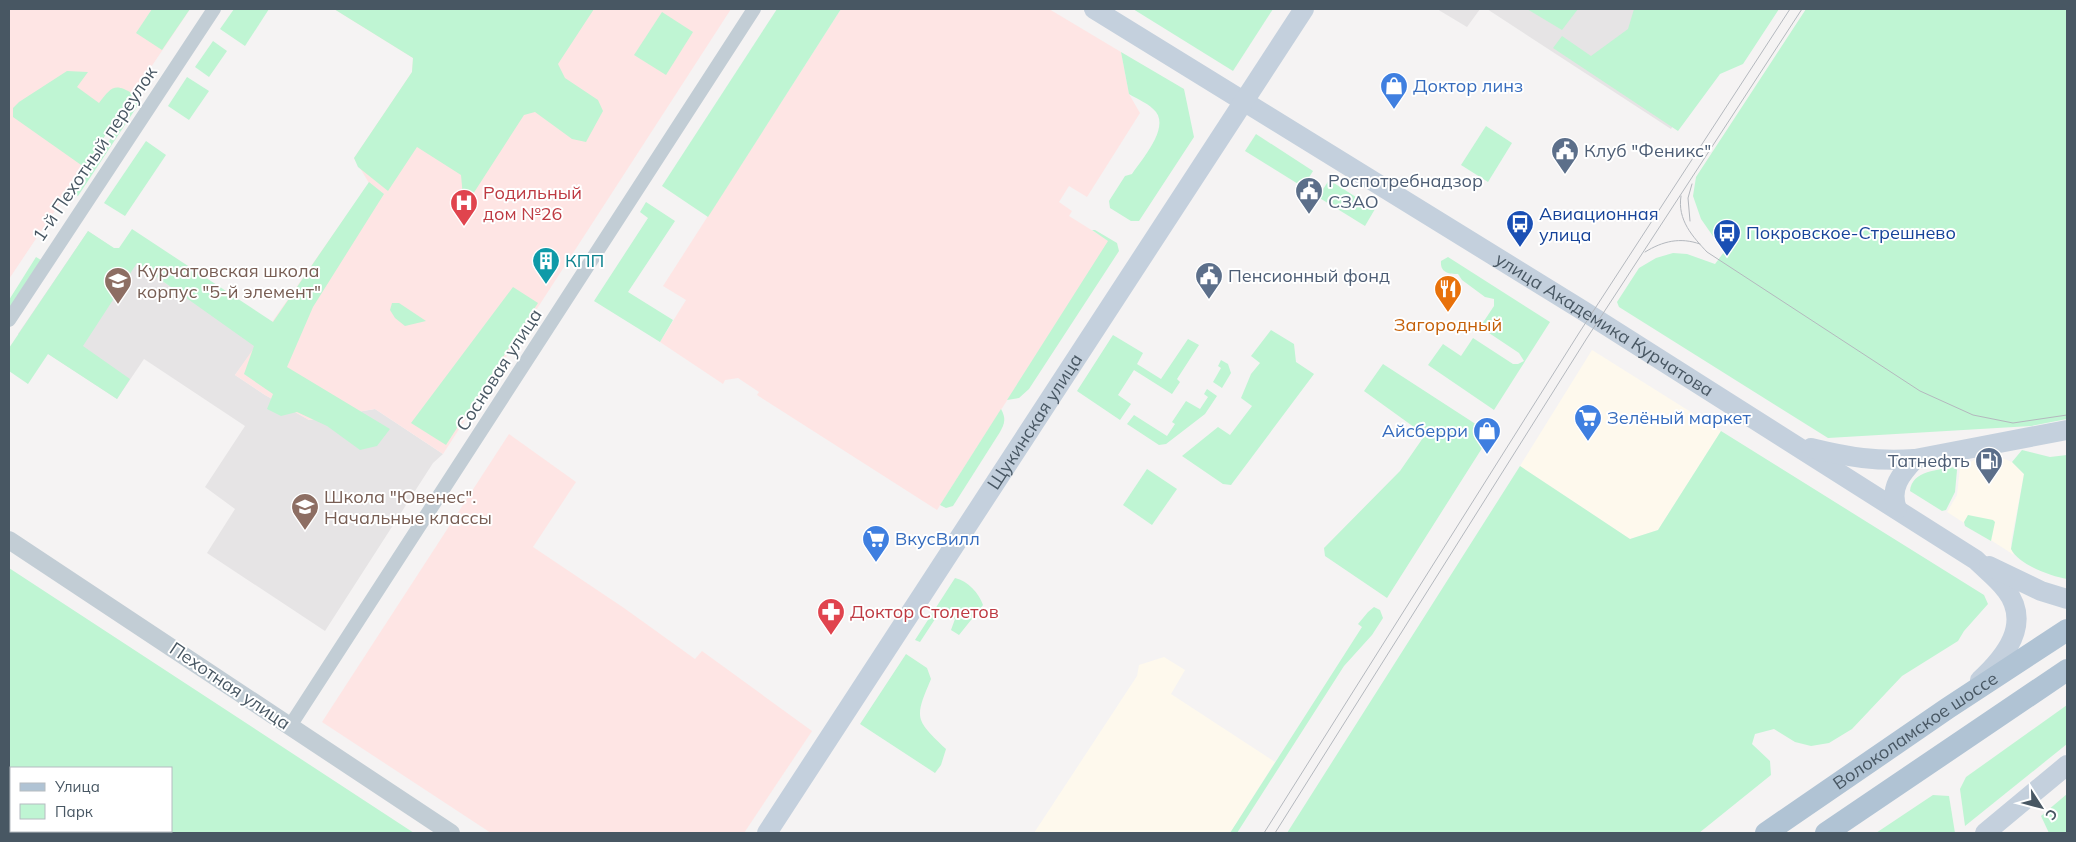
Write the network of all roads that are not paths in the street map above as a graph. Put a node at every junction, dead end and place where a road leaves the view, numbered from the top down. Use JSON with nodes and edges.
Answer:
{"nodes":[{"id":1,"x":214,"y":9,"type":"edge"},
{"id":2,"x":754,"y":9,"type":"edge"},
{"id":3,"x":1094,"y":9,"type":"edge"},
{"id":4,"x":1304,"y":9,"type":"edge"},
{"id":5,"x":1244,"y":100,"type":"junction"},
{"id":6,"x":9,"y":320,"type":"edge"},
{"id":7,"x":2067,"y":430,"type":"edge"},
{"id":8,"x":1794,"y":444,"type":"junction"},
{"id":9,"x":1915,"y":459,"type":"junction"},
{"id":10,"x":1897,"y":509,"type":"junction"},
{"id":11,"x":9,"y":540,"type":"edge"},
{"id":12,"x":1976,"y":560,"type":"junction"},
{"id":13,"x":2067,"y":599,"type":"edge"},
{"id":14,"x":2067,"y":630,"type":"edge"},
{"id":15,"x":2067,"y":670,"type":"edge"},
{"id":16,"x":1948,"y":708,"type":"junction"},
{"id":17,"x":290,"y":726,"type":"junction"},
{"id":18,"x":2067,"y":766,"type":"edge"},
{"id":19,"x":451,"y":833,"type":"edge"},
{"id":20,"x":767,"y":833,"type":"edge"},
{"id":21,"x":1766,"y":833,"type":"edge"},
{"id":22,"x":1826,"y":833,"type":"edge"},
{"id":23,"x":1985,"y":833,"type":"edge"}],
"edges":[{"from":1,"to":6,"type":"street","name":"1-й Пехотный переулок"},
{"from":2,"to":17,"type":"street","name":"Сосновая улица"},
{"from":3,"to":5,"type":"main road","name":"улица Академика Курчатова"},
{"from":4,"to":5,"type":"main road","name":"Щукинская улица"},
{"from":5,"to":8,"type":"main road","name":"улица Академика Курчатова"},
{"from":5,"to":20,"type":"main road","name":"Щукинская улица"},
{"from":7,"to":9,"type":"main road"},
{"from":8,"to":9,"type":"main road"},
{"from":8,"to":10,"type":"main road","name":"улица Академика Курчатова"},
{"from":9,"to":10,"type":"main road"},
{"from":10,"to":12,"type":"main road","name":"улица Академика Курчатова"},
{"from":11,"to":17,"type":"street","name":"Пехотная улица"},
{"from":12,"to":13,"type":"main road"},
{"from":12,"to":16,"type":"main road","name":"улица Академика Курчатова"},
{"from":14,"to":16,"type":"main road","name":"Волоколамское шоссе"},
{"from":15,"to":22,"type":"main road","name":"Волоколамское шоссе"},
{"from":16,"to":21,"type":"main road","name":"Волоколамское шоссе"},
{"from":17,"to":19,"type":"street","name":"Пехотная улица"},
{"from":18,"to":23,"type":"main road"}]}
